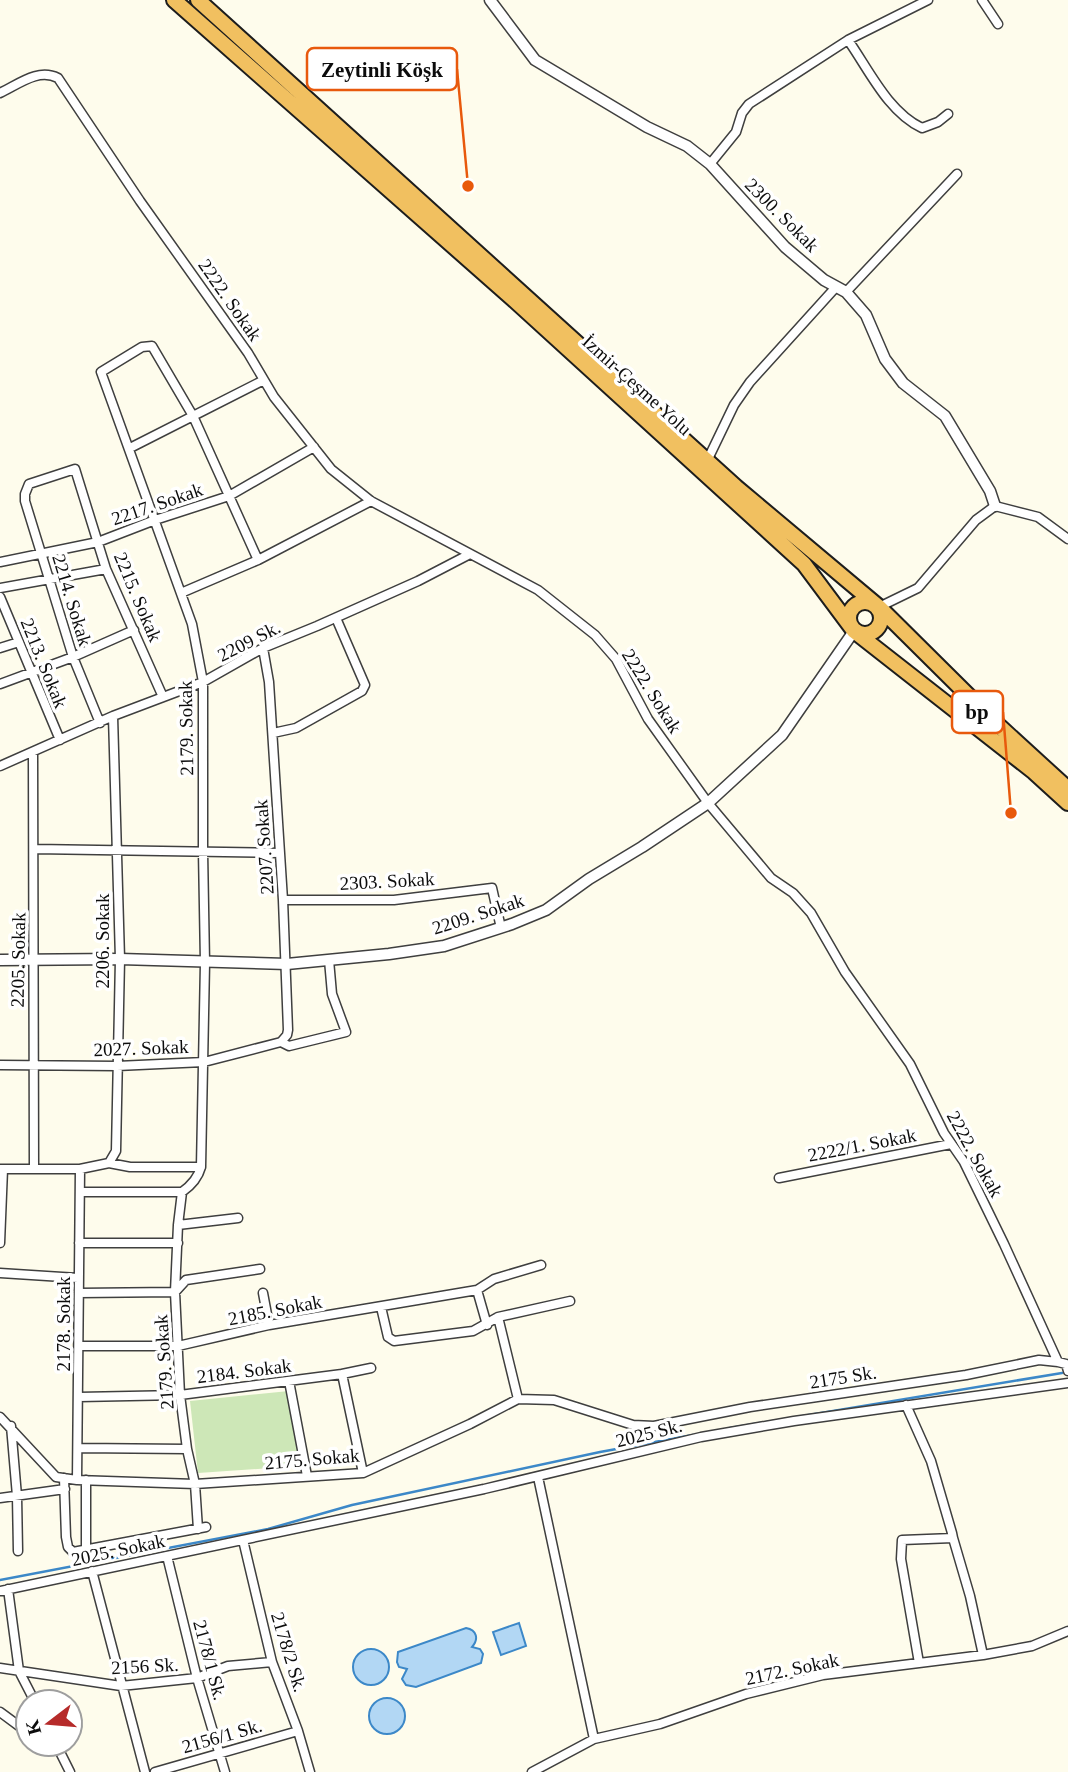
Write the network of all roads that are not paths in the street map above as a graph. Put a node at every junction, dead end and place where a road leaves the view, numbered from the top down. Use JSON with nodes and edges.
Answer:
{"nodes":[{"id":1,"x":174,"y":0,"type":"edge"},
{"id":2,"x":198,"y":0,"type":"edge"},
{"id":3,"x":490,"y":0,"type":"edge"},
{"id":4,"x":929,"y":0,"type":"edge"},
{"id":5,"x":982,"y":0,"type":"edge"},
{"id":6,"x":998,"y":24,"type":"dead end"},
{"id":7,"x":848,"y":40,"type":"junction"},
{"id":8,"x":0,"y":93,"type":"edge"},
{"id":9,"x":948,"y":114,"type":"dead end"},
{"id":10,"x":710,"y":164,"type":"junction"},
{"id":11,"x":957,"y":174,"type":"dead end"},
{"id":12,"x":841,"y":289,"type":"junction"},
{"id":13,"x":264,"y":380,"type":"junction"},
{"id":14,"x":193,"y":416,"type":"junction"},
{"id":15,"x":314,"y":447,"type":"junction"},
{"id":16,"x":130,"y":448,"type":"junction"},
{"id":17,"x":707,"y":461,"type":"junction"},
{"id":18,"x":75,"y":469,"type":"joint"},
{"id":19,"x":229,"y":496,"type":"junction"},
{"id":20,"x":371,"y":501,"type":"junction"},
{"id":21,"x":995,"y":506,"type":"junction"},
{"id":22,"x":155,"y":520,"type":"junction"},
{"id":23,"x":1067,"y":534,"type":"edge"},
{"id":24,"x":99,"y":542,"type":"junction"},
{"id":25,"x":42,"y":554,"type":"junction"},
{"id":26,"x":470,"y":554,"type":"junction"},
{"id":27,"x":258,"y":560,"type":"junction"},
{"id":28,"x":0,"y":562,"type":"edge"},
{"id":29,"x":106,"y":569,"type":"junction"},
{"id":30,"x":48,"y":579,"type":"junction"},
{"id":31,"x":0,"y":588,"type":"edge"},
{"id":32,"x":181,"y":593,"type":"junction"},
{"id":33,"x":0,"y":597,"type":"edge"},
{"id":34,"x":879,"y":607,"type":"junction"},
{"id":35,"x":336,"y":618,"type":"junction"},
{"id":36,"x":134,"y":630,"type":"junction"},
{"id":37,"x":855,"y":631,"type":"junction"},
{"id":38,"x":19,"y":642,"type":"junction"},
{"id":39,"x":0,"y":648,"type":"edge"},
{"id":40,"x":262,"y":648,"type":"junction"},
{"id":41,"x":73,"y":657,"type":"junction"},
{"id":42,"x":30,"y":672,"type":"junction"},
{"id":43,"x":203,"y":682,"type":"junction"},
{"id":44,"x":0,"y":684,"type":"edge"},
{"id":45,"x":163,"y":697,"type":"junction"},
{"id":46,"x":113,"y":716,"type":"junction"},
{"id":47,"x":100,"y":723,"type":"junction"},
{"id":48,"x":273,"y":733,"type":"junction"},
{"id":49,"x":60,"y":740,"type":"junction"},
{"id":50,"x":33,"y":752,"type":"junction"},
{"id":51,"x":0,"y":766,"type":"edge"},
{"id":52,"x":1068,"y":789,"type":"edge"},
{"id":53,"x":708,"y":803,"type":"junction"},
{"id":54,"x":1068,"y":803,"type":"edge"},
{"id":55,"x":35,"y":849,"type":"junction"},
{"id":56,"x":117,"y":849,"type":"junction"},
{"id":57,"x":203,"y":851,"type":"junction"},
{"id":58,"x":279,"y":853,"type":"junction"},
{"id":59,"x":283,"y":900,"type":"junction"},
{"id":60,"x":501,"y":928,"type":"junction"},
{"id":61,"x":120,"y":959,"type":"junction"},
{"id":62,"x":0,"y":960,"type":"edge"},
{"id":63,"x":329,"y":960,"type":"junction"},
{"id":64,"x":34,"y":961,"type":"junction"},
{"id":65,"x":205,"y":963,"type":"junction"},
{"id":66,"x":287,"y":964,"type":"junction"},
{"id":67,"x":281,"y":1042,"type":"junction"},
{"id":68,"x":204,"y":1062,"type":"junction"},
{"id":69,"x":0,"y":1065,"type":"edge"},
{"id":70,"x":33,"y":1065,"type":"junction"},
{"id":71,"x":117,"y":1066,"type":"junction"},
{"id":72,"x":951,"y":1144,"type":"junction"},
{"id":73,"x":109,"y":1163,"type":"junction"},
{"id":74,"x":201,"y":1167,"type":"junction"},
{"id":75,"x":2,"y":1169,"type":"edge"},
{"id":76,"x":34,"y":1169,"type":"junction"},
{"id":77,"x":80,"y":1169,"type":"junction"},
{"id":78,"x":779,"y":1178,"type":"dead end"},
{"id":79,"x":80,"y":1192,"type":"junction"},
{"id":80,"x":182,"y":1192,"type":"junction"},
{"id":81,"x":239,"y":1218,"type":"dead end"},
{"id":82,"x":178,"y":1224,"type":"junction"},
{"id":83,"x":0,"y":1243,"type":"edge"},
{"id":84,"x":79,"y":1243,"type":"junction"},
{"id":85,"x":178,"y":1243,"type":"junction"},
{"id":86,"x":541,"y":1265,"type":"dead end"},
{"id":87,"x":260,"y":1269,"type":"dead end"},
{"id":88,"x":0,"y":1273,"type":"edge"},
{"id":89,"x":78,"y":1278,"type":"junction"},
{"id":90,"x":477,"y":1290,"type":"junction"},
{"id":91,"x":175,"y":1292,"type":"junction"},
{"id":92,"x":79,"y":1293,"type":"junction"},
{"id":93,"x":263,"y":1293,"type":"dead end"},
{"id":94,"x":570,"y":1301,"type":"dead end"},
{"id":95,"x":381,"y":1307,"type":"junction"},
{"id":96,"x":498,"y":1317,"type":"junction"},
{"id":97,"x":269,"y":1325,"type":"junction"},
{"id":98,"x":487,"y":1325,"type":"junction"},
{"id":99,"x":79,"y":1346,"type":"junction"},
{"id":100,"x":178,"y":1346,"type":"junction"},
{"id":101,"x":1058,"y":1362,"type":"junction"},
{"id":102,"x":371,"y":1368,"type":"dead end"},
{"id":103,"x":1068,"y":1371,"type":"edge"},
{"id":104,"x":342,"y":1374,"type":"junction"},
{"id":105,"x":289,"y":1381,"type":"junction"},
{"id":106,"x":1068,"y":1383,"type":"edge"},
{"id":107,"x":180,"y":1395,"type":"junction"},
{"id":108,"x":79,"y":1397,"type":"junction"},
{"id":109,"x":518,"y":1399,"type":"junction"},
{"id":110,"x":906,"y":1405,"type":"junction"},
{"id":111,"x":0,"y":1417,"type":"edge"},
{"id":112,"x":633,"y":1425,"type":"joint"},
{"id":113,"x":11,"y":1426,"type":"junction"},
{"id":114,"x":79,"y":1448,"type":"junction"},
{"id":115,"x":187,"y":1450,"type":"junction"},
{"id":116,"x":363,"y":1473,"type":"junction"},
{"id":117,"x":307,"y":1476,"type":"junction"},
{"id":118,"x":538,"y":1477,"type":"junction"},
{"id":119,"x":64,"y":1478,"type":"junction"},
{"id":120,"x":82,"y":1480,"type":"junction"},
{"id":121,"x":195,"y":1484,"type":"junction"},
{"id":122,"x":65,"y":1489,"type":"junction"},
{"id":123,"x":17,"y":1496,"type":"junction"},
{"id":124,"x":0,"y":1498,"type":"edge"},
{"id":125,"x":953,"y":1538,"type":"junction"},
{"id":126,"x":243,"y":1540,"type":"junction"},
{"id":127,"x":18,"y":1551,"type":"dead end"},
{"id":128,"x":86,"y":1551,"type":"junction"},
{"id":129,"x":167,"y":1556,"type":"junction"},
{"id":130,"x":92,"y":1571,"type":"junction"},
{"id":131,"x":4,"y":1590,"type":"edge"},
{"id":132,"x":1068,"y":1631,"type":"edge"},
{"id":133,"x":984,"y":1654,"type":"junction"},
{"id":134,"x":272,"y":1662,"type":"junction"},
{"id":135,"x":919,"y":1663,"type":"junction"},
{"id":136,"x":0,"y":1668,"type":"edge"},
{"id":137,"x":19,"y":1671,"type":"junction"},
{"id":138,"x":197,"y":1678,"type":"junction"},
{"id":139,"x":121,"y":1686,"type":"junction"},
{"id":140,"x":28,"y":1688,"type":"edge"},
{"id":141,"x":298,"y":1731,"type":"junction"},
{"id":142,"x":594,"y":1739,"type":"junction"},
{"id":143,"x":219,"y":1753,"type":"junction"},
{"id":144,"x":145,"y":1772,"type":"edge"},
{"id":145,"x":155,"y":1772,"type":"edge"},
{"id":146,"x":225,"y":1772,"type":"edge"},
{"id":147,"x":310,"y":1772,"type":"edge"},
{"id":148,"x":532,"y":1772,"type":"edge"}],
"edges":[{"from":1,"to":37,"type":"highway","name":"İzmir-Çeşme Yolu"},
{"from":2,"to":17,"type":"highway","name":"İzmir-Çeşme Yolu"},
{"from":3,"to":10,"type":"street","name":"2300. Sokak"},
{"from":4,"to":7,"type":"street"},
{"from":5,"to":6,"type":"street"},
{"from":7,"to":9,"type":"street"},
{"from":7,"to":10,"type":"street"},
{"from":8,"to":13,"type":"street","name":"2222. Sokak"},
{"from":10,"to":12,"type":"street","name":"2300. Sokak"},
{"from":11,"to":12,"type":"street"},
{"from":12,"to":17,"type":"street"},
{"from":12,"to":21,"type":"street","name":"2300. Sokak"},
{"from":13,"to":14,"type":"street"},
{"from":13,"to":15,"type":"street","name":"2222. Sokak"},
{"from":14,"to":16,"type":"street"},
{"from":14,"to":16,"type":"street","name":"2179. Sokak"},
{"from":14,"to":19,"type":"street"},
{"from":15,"to":19,"type":"street","name":"2217. Sokak"},
{"from":15,"to":20,"type":"street","name":"2222. Sokak"},
{"from":16,"to":22,"type":"street","name":"2179. Sokak"},
{"from":17,"to":34,"type":"highway","name":"İzmir-Çeşme Yolu"},
{"from":18,"to":24,"type":"street","name":"2215. Sokak"},
{"from":18,"to":25,"type":"street","name":"2214. Sokak"},
{"from":19,"to":22,"type":"street","name":"2217. Sokak"},
{"from":19,"to":27,"type":"street"},
{"from":20,"to":26,"type":"street","name":"2222. Sokak"},
{"from":20,"to":27,"type":"street"},
{"from":21,"to":23,"type":"street"},
{"from":21,"to":34,"type":"street"},
{"from":22,"to":24,"type":"street","name":"2217. Sokak"},
{"from":22,"to":32,"type":"street","name":"2179. Sokak"},
{"from":24,"to":25,"type":"street","name":"2217. Sokak"},
{"from":24,"to":29,"type":"street","name":"2215. Sokak"},
{"from":25,"to":28,"type":"street","name":"2217. Sokak"},
{"from":25,"to":30,"type":"street","name":"2214. Sokak"},
{"from":26,"to":35,"type":"street","name":"2209 Sk."},
{"from":26,"to":53,"type":"street","name":"2222. Sokak"},
{"from":27,"to":32,"type":"street"},
{"from":29,"to":30,"type":"street"},
{"from":29,"to":36,"type":"street","name":"2215. Sokak"},
{"from":30,"to":31,"type":"street"},
{"from":30,"to":41,"type":"street","name":"2214. Sokak"},
{"from":32,"to":43,"type":"street","name":"2179. Sokak"},
{"from":33,"to":38,"type":"street","name":"2213. Sokak"},
{"from":34,"to":37,"type":"highway"},
{"from":34,"to":37,"type":"highway"},
{"from":34,"to":52,"type":"highway","name":"İzmir-Çeşme Yolu"},
{"from":35,"to":40,"type":"street","name":"2209 Sk."},
{"from":35,"to":48,"type":"street"},
{"from":36,"to":41,"type":"street"},
{"from":36,"to":45,"type":"street","name":"2215. Sokak"},
{"from":37,"to":53,"type":"street","name":"2209. Sokak"},
{"from":37,"to":54,"type":"highway","name":"İzmir-Çeşme Yolu"},
{"from":38,"to":39,"type":"street"},
{"from":38,"to":42,"type":"street","name":"2213. Sokak"},
{"from":40,"to":43,"type":"street","name":"2209 Sk."},
{"from":40,"to":48,"type":"street","name":"2207. Sokak"},
{"from":41,"to":42,"type":"street"},
{"from":41,"to":47,"type":"street","name":"2214. Sokak"},
{"from":42,"to":44,"type":"street"},
{"from":42,"to":49,"type":"street","name":"2213. Sokak"},
{"from":43,"to":45,"type":"street","name":"2209 Sk."},
{"from":43,"to":57,"type":"street","name":"2179. Sokak"},
{"from":45,"to":46,"type":"street","name":"2209 Sk."},
{"from":46,"to":47,"type":"street","name":"2209 Sk."},
{"from":46,"to":56,"type":"street","name":"2206. Sokak"},
{"from":47,"to":49,"type":"street","name":"2209 Sk."},
{"from":48,"to":58,"type":"street","name":"2207. Sokak"},
{"from":49,"to":50,"type":"street","name":"2209 Sk."},
{"from":50,"to":51,"type":"street","name":"2209 Sk."},
{"from":50,"to":55,"type":"street","name":"2205. Sokak"},
{"from":53,"to":60,"type":"street","name":"2209. Sokak"},
{"from":53,"to":72,"type":"street","name":"2222. Sokak"},
{"from":55,"to":56,"type":"street"},
{"from":55,"to":64,"type":"street","name":"2205. Sokak"},
{"from":56,"to":57,"type":"street"},
{"from":56,"to":61,"type":"street","name":"2206. Sokak"},
{"from":57,"to":58,"type":"street"},
{"from":57,"to":65,"type":"street","name":"2179. Sokak"},
{"from":58,"to":59,"type":"street","name":"2207. Sokak"},
{"from":59,"to":60,"type":"street","name":"2303. Sokak"},
{"from":59,"to":66,"type":"street","name":"2207. Sokak"},
{"from":60,"to":63,"type":"street","name":"2209. Sokak"},
{"from":61,"to":64,"type":"street","name":"2209. Sokak"},
{"from":61,"to":65,"type":"street","name":"2209. Sokak"},
{"from":61,"to":71,"type":"street","name":"2206. Sokak"},
{"from":62,"to":64,"type":"street","name":"2209. Sokak"},
{"from":63,"to":66,"type":"street","name":"2209. Sokak"},
{"from":63,"to":67,"type":"street","name":"2027. Sokak"},
{"from":64,"to":70,"type":"street","name":"2205. Sokak"},
{"from":65,"to":66,"type":"street","name":"2209. Sokak"},
{"from":65,"to":68,"type":"street","name":"2179. Sokak"},
{"from":66,"to":67,"type":"street","name":"2207. Sokak"},
{"from":67,"to":68,"type":"street","name":"2027. Sokak"},
{"from":68,"to":71,"type":"street","name":"2027. Sokak"},
{"from":68,"to":74,"type":"street","name":"2179. Sokak"},
{"from":69,"to":70,"type":"street","name":"2027. Sokak"},
{"from":70,"to":71,"type":"street","name":"2027. Sokak"},
{"from":70,"to":76,"type":"street","name":"2205. Sokak"},
{"from":71,"to":73,"type":"street","name":"2206. Sokak"},
{"from":72,"to":78,"type":"street","name":"2222/1. Sokak"},
{"from":72,"to":101,"type":"street","name":"2222. Sokak"},
{"from":73,"to":74,"type":"street"},
{"from":73,"to":77,"type":"street"},
{"from":74,"to":80,"type":"street"},
{"from":75,"to":76,"type":"street"},
{"from":75,"to":83,"type":"street"},
{"from":76,"to":77,"type":"street"},
{"from":77,"to":79,"type":"street","name":"2178. Sokak"},
{"from":79,"to":80,"type":"street"},
{"from":79,"to":84,"type":"street","name":"2178. Sokak"},
{"from":80,"to":82,"type":"street","name":"2179. Sokak"},
{"from":81,"to":82,"type":"street"},
{"from":82,"to":85,"type":"street","name":"2179. Sokak"},
{"from":84,"to":85,"type":"street"},
{"from":84,"to":89,"type":"street","name":"2178. Sokak"},
{"from":85,"to":91,"type":"street","name":"2179. Sokak"},
{"from":86,"to":90,"type":"street","name":"2185. Sokak"},
{"from":87,"to":91,"type":"street"},
{"from":88,"to":89,"type":"street"},
{"from":89,"to":92,"type":"street","name":"2178. Sokak"},
{"from":90,"to":95,"type":"street","name":"2185. Sokak"},
{"from":90,"to":98,"type":"street"},
{"from":91,"to":92,"type":"street"},
{"from":91,"to":100,"type":"street","name":"2179. Sokak"},
{"from":92,"to":99,"type":"street","name":"2178. Sokak"},
{"from":93,"to":97,"type":"street"},
{"from":94,"to":96,"type":"street"},
{"from":95,"to":97,"type":"street","name":"2185. Sokak"},
{"from":95,"to":98,"type":"street"},
{"from":96,"to":98,"type":"street"},
{"from":96,"to":109,"type":"street"},
{"from":97,"to":100,"type":"street","name":"2185. Sokak"},
{"from":99,"to":100,"type":"street","name":"2185. Sokak"},
{"from":99,"to":108,"type":"street","name":"2178. Sokak"},
{"from":100,"to":107,"type":"street","name":"2179. Sokak"},
{"from":101,"to":103,"type":"street","name":"2222. Sokak"},
{"from":101,"to":112,"type":"street","name":"2175 Sk."},
{"from":102,"to":104,"type":"street","name":"2184. Sokak"},
{"from":104,"to":105,"type":"street","name":"2184. Sokak"},
{"from":104,"to":116,"type":"street"},
{"from":105,"to":107,"type":"street","name":"2184. Sokak"},
{"from":105,"to":117,"type":"street"},
{"from":106,"to":110,"type":"street","name":"2025 Sk."},
{"from":107,"to":108,"type":"street","name":"2184. Sokak"},
{"from":107,"to":115,"type":"street","name":"2179. Sokak"},
{"from":108,"to":114,"type":"street","name":"2178. Sokak"},
{"from":109,"to":112,"type":"street","name":"2175. Sokak"},
{"from":109,"to":116,"type":"street","name":"2175. Sokak"},
{"from":110,"to":118,"type":"street","name":"2025 Sk."},
{"from":110,"to":125,"type":"street"},
{"from":111,"to":113,"type":"street"},
{"from":113,"to":119,"type":"street"},
{"from":113,"to":123,"type":"street"},
{"from":114,"to":115,"type":"street"},
{"from":114,"to":120,"type":"street","name":"2178. Sokak"},
{"from":115,"to":121,"type":"street","name":"2179. Sokak"},
{"from":116,"to":117,"type":"street","name":"2175. Sokak"},
{"from":117,"to":121,"type":"street","name":"2175. Sokak"},
{"from":118,"to":126,"type":"street","name":"2025 Sk."},
{"from":118,"to":142,"type":"street"},
{"from":119,"to":120,"type":"street","name":"2175. Sokak"},
{"from":119,"to":122,"type":"street"},
{"from":120,"to":121,"type":"street","name":"2175. Sokak"},
{"from":120,"to":128,"type":"street","name":"2178. Sokak"},
{"from":121,"to":128,"type":"street","name":"2179. Sokak"},
{"from":122,"to":123,"type":"street"},
{"from":122,"to":128,"type":"street"},
{"from":123,"to":124,"type":"street"},
{"from":123,"to":127,"type":"street"},
{"from":125,"to":133,"type":"street"},
{"from":125,"to":135,"type":"street"},
{"from":126,"to":129,"type":"street","name":"2025. Sokak"},
{"from":126,"to":134,"type":"street","name":"2178/2 Sk."},
{"from":129,"to":130,"type":"street","name":"2025. Sokak"},
{"from":129,"to":138,"type":"street","name":"2178/1 Sk."},
{"from":130,"to":131,"type":"street","name":"2025. Sokak"},
{"from":130,"to":139,"type":"street"},
{"from":131,"to":137,"type":"street"},
{"from":132,"to":133,"type":"street","name":"2172. Sokak"},
{"from":133,"to":135,"type":"street","name":"2172. Sokak"},
{"from":134,"to":138,"type":"street","name":"2156 Sk."},
{"from":134,"to":141,"type":"street","name":"2178/2 Sk."},
{"from":135,"to":142,"type":"street","name":"2172. Sokak"},
{"from":136,"to":137,"type":"street","name":"2156 Sk."},
{"from":137,"to":139,"type":"street","name":"2156 Sk."},
{"from":137,"to":140,"type":"street"},
{"from":138,"to":139,"type":"street","name":"2156 Sk."},
{"from":138,"to":143,"type":"street","name":"2178/1 Sk."},
{"from":139,"to":144,"type":"street"},
{"from":141,"to":143,"type":"street","name":"2156/1 Sk."},
{"from":141,"to":147,"type":"street","name":"2178/2 Sk."},
{"from":142,"to":148,"type":"street","name":"2172. Sokak"},
{"from":143,"to":145,"type":"street","name":"2156/1 Sk."},
{"from":143,"to":146,"type":"street","name":"2178/1 Sk."}]}
